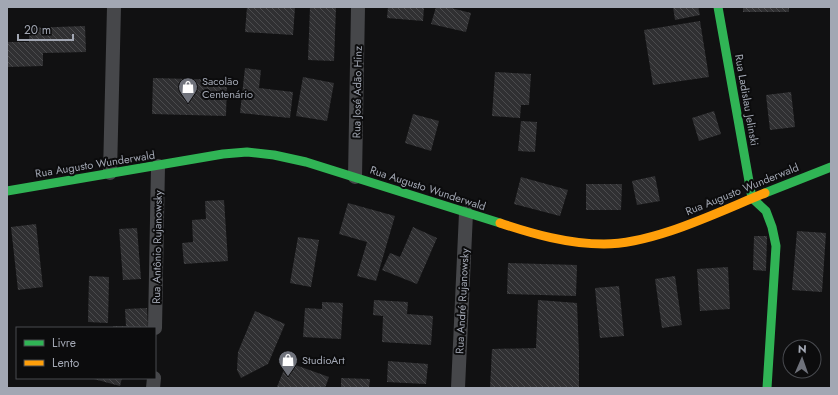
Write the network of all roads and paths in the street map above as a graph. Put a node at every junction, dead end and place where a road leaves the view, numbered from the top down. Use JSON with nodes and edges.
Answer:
{"nodes":[{"id":1,"x":114,"y":7,"type":"edge"},
{"id":2,"x":358,"y":7,"type":"edge"},
{"id":3,"x":718,"y":7,"type":"edge"},
{"id":4,"x":158,"y":166,"type":"junction"},
{"id":5,"x":831,"y":167,"type":"edge"},
{"id":6,"x":110,"y":173,"type":"junction"},
{"id":7,"x":355,"y":177,"type":"junction"},
{"id":8,"x":7,"y":191,"type":"edge"},
{"id":9,"x":752,"y":198,"type":"junction"},
{"id":10,"x":466,"y":213,"type":"junction"},
{"id":11,"x":155,"y":327,"type":"edge"},
{"id":12,"x":458,"y":388,"type":"edge"},
{"id":13,"x":767,"y":388,"type":"edge"}],
"edges":[{"from":1,"to":6,"type":"street"},
{"from":2,"to":7,"type":"street","name":"Rua José Adão Hinz"},
{"from":3,"to":9,"type":"main road","name":"Rua Ladislau Jelinski"},
{"from":4,"to":6,"type":"main road","name":"Rua Augusto Wunderwald"},
{"from":4,"to":7,"type":"main road","name":"Rua Augusto Wunderwald"},
{"from":4,"to":11,"type":"street","name":"Rua Antônio Rujanowsky"},
{"from":5,"to":9,"type":"main road","name":"Rua Augusto Wunderwald"},
{"from":6,"to":8,"type":"main road","name":"Rua Augusto Wunderwald"},
{"from":7,"to":10,"type":"main road","name":"Rua Augusto Wunderwald"},
{"from":9,"to":10,"type":"main road","name":"Rua Augusto Wunderwald"},
{"from":9,"to":13,"type":"main road"},
{"from":10,"to":12,"type":"street","name":"Rua André Rujanowsky"}]}
